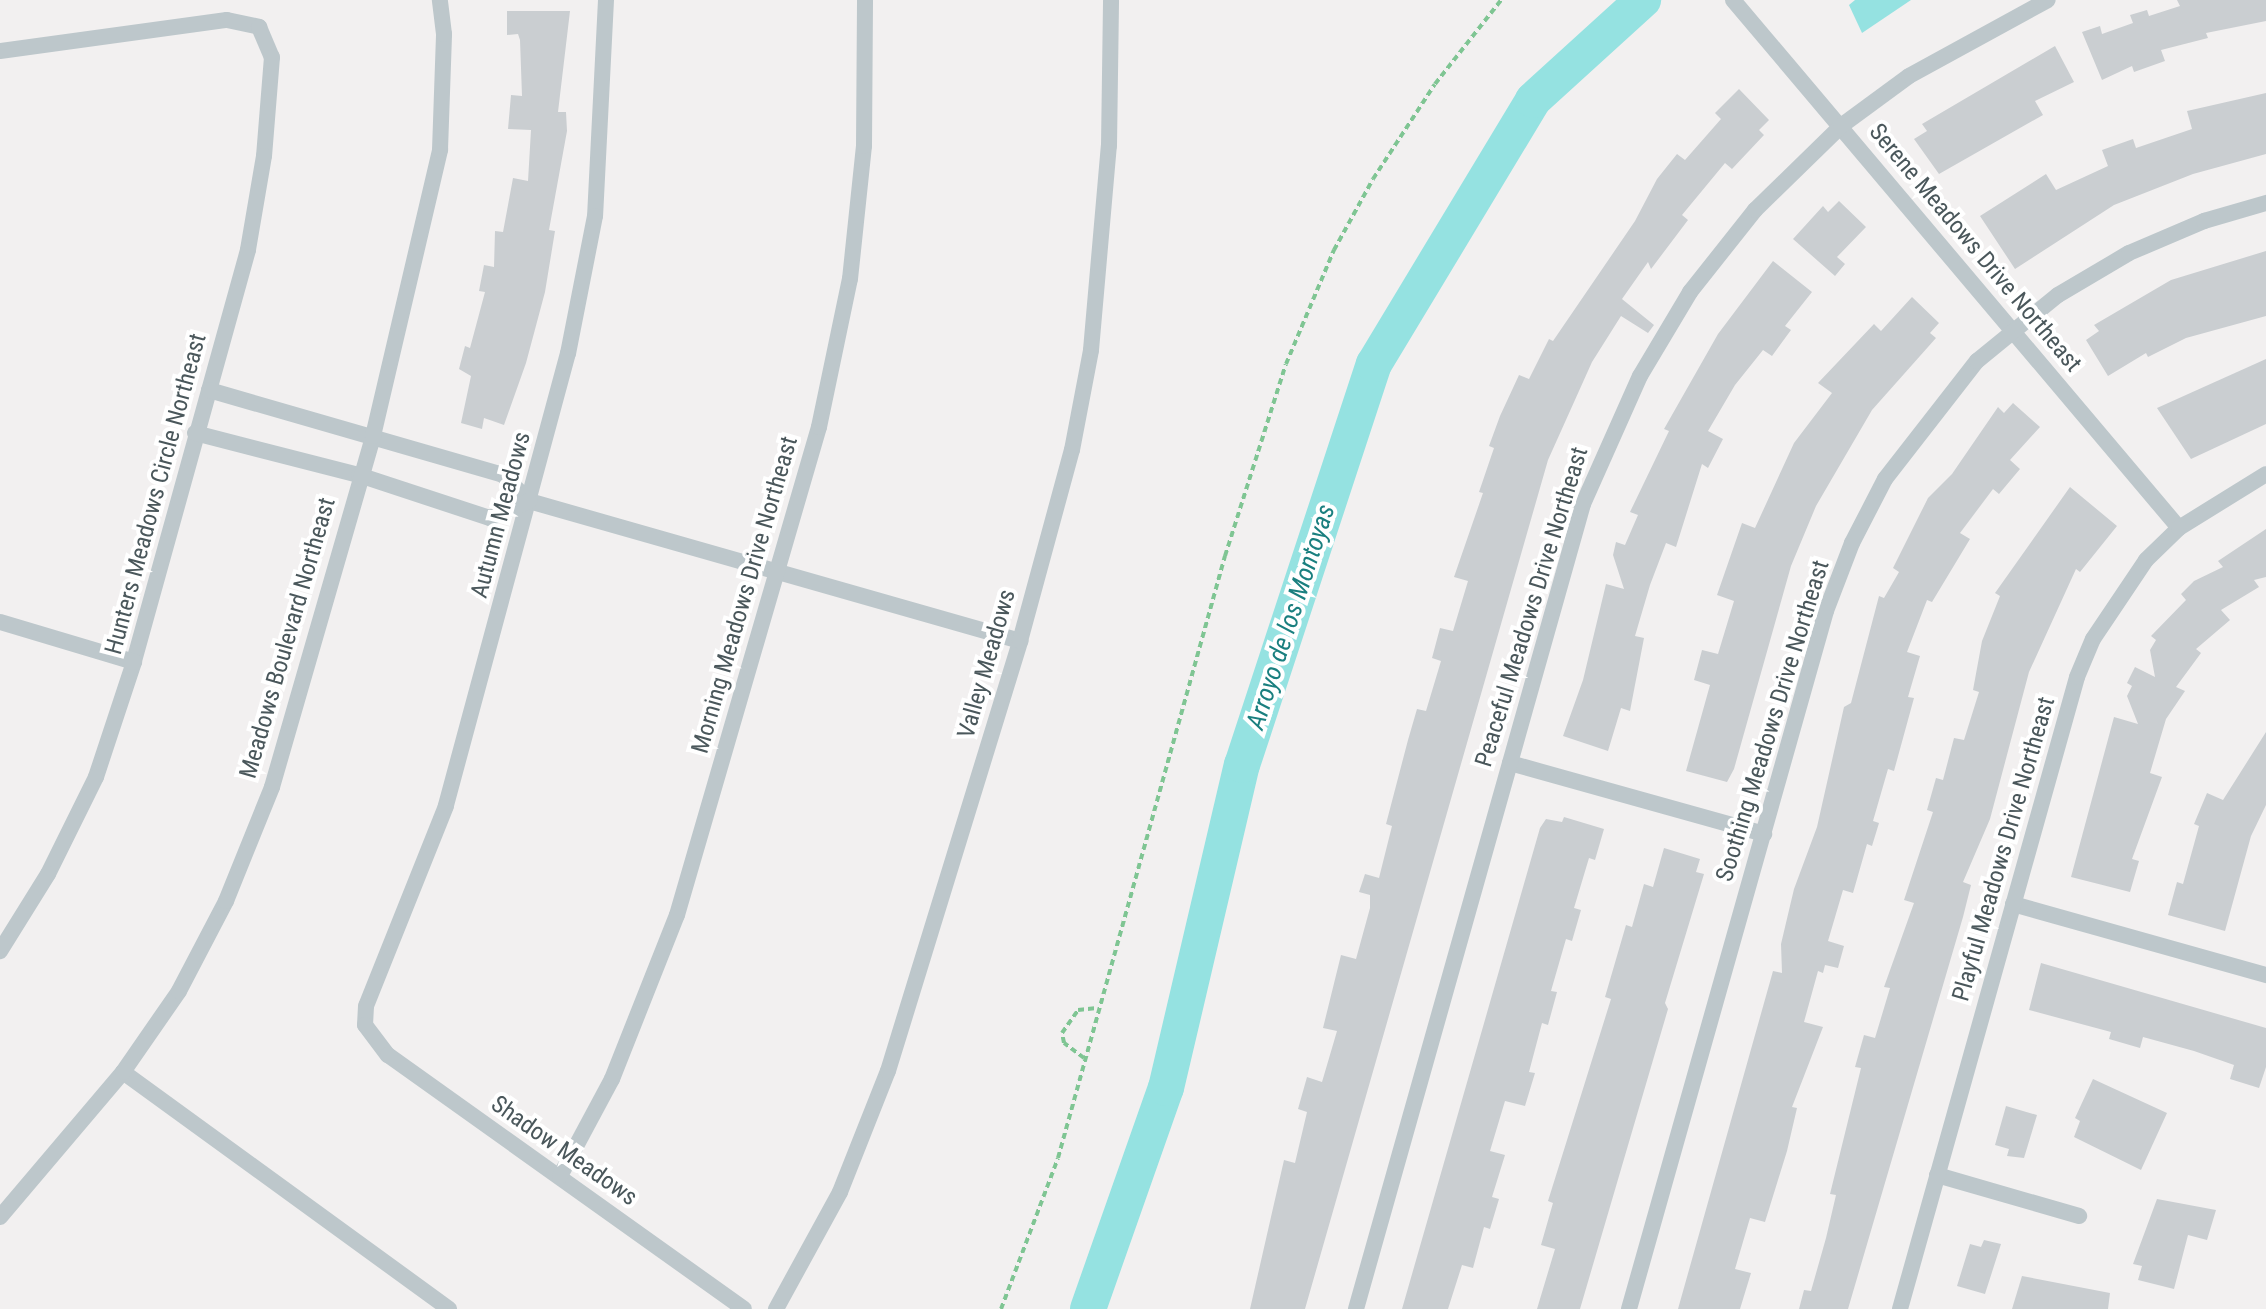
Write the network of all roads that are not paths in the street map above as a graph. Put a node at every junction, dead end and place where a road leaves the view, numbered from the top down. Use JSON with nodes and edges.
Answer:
{"nodes":[{"id":1,"x":440,"y":0,"type":"edge"},
{"id":2,"x":606,"y":0,"type":"edge"},
{"id":3,"x":865,"y":0,"type":"edge"},
{"id":4,"x":1111,"y":0,"type":"edge"},
{"id":5,"x":2048,"y":0,"type":"edge"},
{"id":6,"x":1737,"y":4,"type":"edge"},
{"id":7,"x":0,"y":51,"type":"edge"},
{"id":8,"x":1841,"y":126,"type":"junction"},
{"id":9,"x":2266,"y":203,"type":"edge"},
{"id":10,"x":2013,"y":329,"type":"junction"},
{"id":11,"x":209,"y":390,"type":"junction"},
{"id":12,"x":195,"y":433,"type":"junction"},
{"id":13,"x":373,"y":436,"type":"junction"},
{"id":14,"x":2266,"y":474,"type":"edge"},
{"id":15,"x":359,"y":475,"type":"junction"},
{"id":16,"x":529,"y":501,"type":"junction"},
{"id":17,"x":2179,"y":528,"type":"junction"},
{"id":18,"x":776,"y":572,"type":"junction"},
{"id":19,"x":0,"y":622,"type":"edge"},
{"id":20,"x":1020,"y":641,"type":"junction"},
{"id":21,"x":134,"y":662,"type":"junction"},
{"id":22,"x":1510,"y":763,"type":"junction"},
{"id":23,"x":1764,"y":834,"type":"junction"},
{"id":24,"x":2013,"y":904,"type":"junction"},
{"id":25,"x":0,"y":951,"type":"edge"},
{"id":26,"x":2265,"y":971,"type":"edge"},
{"id":27,"x":365,"y":1025,"type":"joint"},
{"id":28,"x":123,"y":1072,"type":"junction"},
{"id":29,"x":1937,"y":1175,"type":"junction"},
{"id":30,"x":560,"y":1176,"type":"junction"},
{"id":31,"x":2079,"y":1216,"type":"dead end"},
{"id":32,"x":0,"y":1217,"type":"edge"},
{"id":33,"x":449,"y":1309,"type":"edge"},
{"id":34,"x":744,"y":1309,"type":"edge"},
{"id":35,"x":776,"y":1309,"type":"edge"},
{"id":36,"x":1356,"y":1309,"type":"edge"},
{"id":37,"x":1629,"y":1309,"type":"edge"},
{"id":38,"x":1900,"y":1309,"type":"edge"}],
"edges":[{"from":1,"to":13,"type":"street","name":"Meadows Boulevard Northeast"},
{"from":2,"to":16,"type":"street","name":"Autumn Meadows"},
{"from":3,"to":18,"type":"street","name":"Morning Meadows Drive Northeast"},
{"from":4,"to":20,"type":"street","name":"Valley Meadows"},
{"from":5,"to":8,"type":"street","name":"Peaceful Meadows Drive Northeast"},
{"from":6,"to":8,"type":"street","name":"Serene Meadows Drive Northeast"},
{"from":7,"to":11,"type":"street","name":"Hunters Meadows Circle Northeast"},
{"from":8,"to":10,"type":"street","name":"Serene Meadows Drive Northeast"},
{"from":8,"to":22,"type":"street","name":"Peaceful Meadows Drive Northeast"},
{"from":9,"to":10,"type":"street","name":"Soothing Meadows Drive Northeast"},
{"from":10,"to":17,"type":"street","name":"Serene Meadows Drive Northeast"},
{"from":10,"to":23,"type":"street","name":"Soothing Meadows Drive Northeast"},
{"from":11,"to":12,"type":"street","name":"Hunters Meadows Circle Northeast"},
{"from":11,"to":13,"type":"street"},
{"from":12,"to":15,"type":"street"},
{"from":12,"to":21,"type":"street","name":"Hunters Meadows Circle Northeast"},
{"from":13,"to":15,"type":"street","name":"Meadows Boulevard Northeast"},
{"from":13,"to":16,"type":"street"},
{"from":14,"to":17,"type":"street","name":"Playful Meadows Drive Northeast"},
{"from":15,"to":16,"type":"street"},
{"from":15,"to":28,"type":"street","name":"Meadows Boulevard Northeast"},
{"from":16,"to":18,"type":"street"},
{"from":16,"to":27,"type":"street","name":"Autumn Meadows"},
{"from":17,"to":24,"type":"street","name":"Playful Meadows Drive Northeast"},
{"from":18,"to":20,"type":"street"},
{"from":18,"to":30,"type":"street","name":"Morning Meadows Drive Northeast"},
{"from":19,"to":21,"type":"street"},
{"from":20,"to":35,"type":"street","name":"Valley Meadows"},
{"from":21,"to":25,"type":"street","name":"Hunters Meadows Circle Northeast"},
{"from":22,"to":23,"type":"street"},
{"from":22,"to":36,"type":"street","name":"Peaceful Meadows Drive Northeast"},
{"from":23,"to":37,"type":"street","name":"Soothing Meadows Drive Northeast"},
{"from":24,"to":26,"type":"street"},
{"from":24,"to":29,"type":"street","name":"Playful Meadows Drive Northeast"},
{"from":27,"to":30,"type":"street","name":"Shadow Meadows"},
{"from":28,"to":32,"type":"street","name":"Meadows Boulevard Northeast"},
{"from":28,"to":33,"type":"street"},
{"from":29,"to":31,"type":"street"},
{"from":29,"to":38,"type":"street","name":"Playful Meadows Drive Northeast"},
{"from":30,"to":34,"type":"street","name":"Shadow Meadows"}]}
